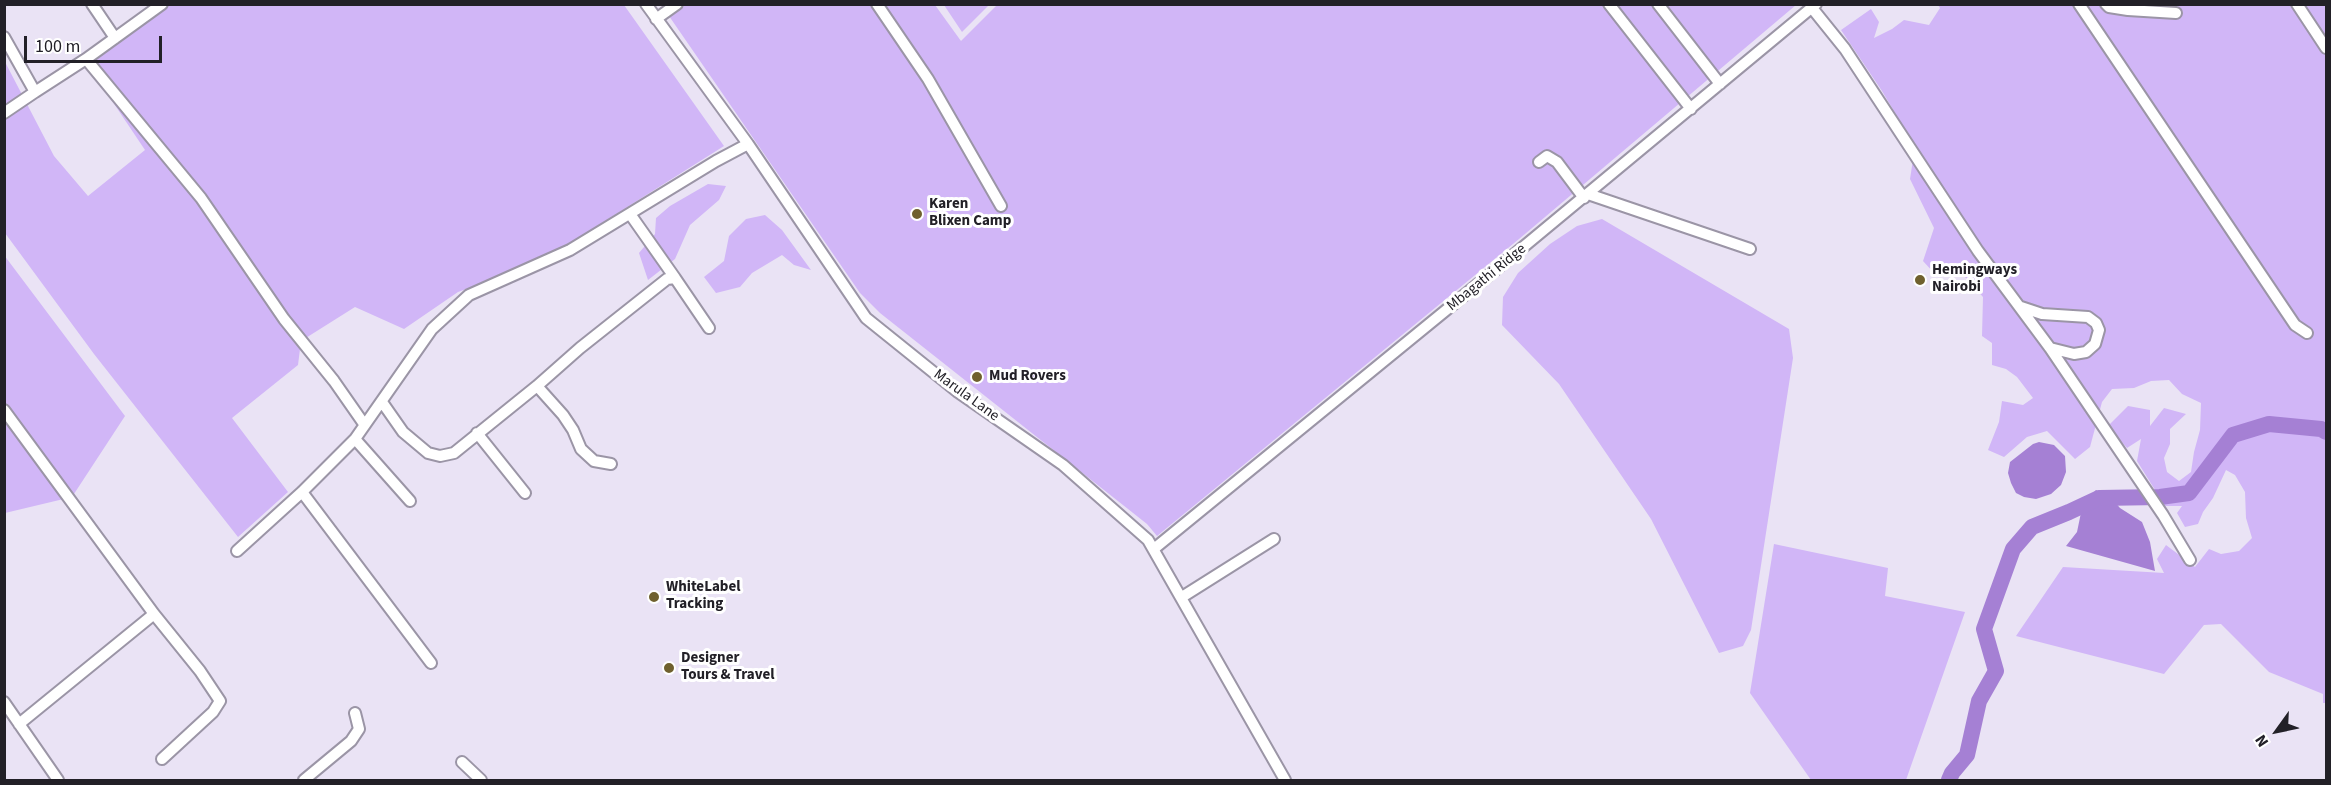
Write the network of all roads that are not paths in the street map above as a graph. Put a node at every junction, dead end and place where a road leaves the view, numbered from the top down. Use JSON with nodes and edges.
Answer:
{"nodes":[{"id":1,"x":92,"y":4,"type":"edge"},
{"id":2,"x":162,"y":4,"type":"edge"},
{"id":3,"x":646,"y":4,"type":"edge"},
{"id":4,"x":678,"y":4,"type":"edge"},
{"id":5,"x":877,"y":4,"type":"edge"},
{"id":6,"x":1609,"y":4,"type":"edge"},
{"id":7,"x":1658,"y":4,"type":"edge"},
{"id":8,"x":2079,"y":4,"type":"edge"},
{"id":9,"x":2106,"y":4,"type":"edge"},
{"id":10,"x":2297,"y":4,"type":"edge"},
{"id":11,"x":1814,"y":6,"type":"edge"},
{"id":12,"x":2176,"y":13,"type":"dead end"},
{"id":13,"x":656,"y":19,"type":"junction"},
{"id":14,"x":4,"y":37,"type":"edge"},
{"id":15,"x":116,"y":38,"type":"junction"},
{"id":16,"x":2326,"y":48,"type":"edge"},
{"id":17,"x":86,"y":59,"type":"junction"},
{"id":18,"x":1720,"y":84,"type":"junction"},
{"id":19,"x":35,"y":92,"type":"junction"},
{"id":20,"x":1691,"y":109,"type":"junction"},
{"id":21,"x":4,"y":113,"type":"edge"},
{"id":22,"x":748,"y":144,"type":"junction"},
{"id":23,"x":1539,"y":162,"type":"dead end"},
{"id":24,"x":1586,"y":196,"type":"junction"},
{"id":25,"x":1001,"y":206,"type":"dead end"},
{"id":26,"x":630,"y":214,"type":"junction"},
{"id":27,"x":1750,"y":249,"type":"dead end"},
{"id":28,"x":675,"y":278,"type":"junction"},
{"id":29,"x":2020,"y":306,"type":"junction"},
{"id":30,"x":709,"y":328,"type":"dead end"},
{"id":31,"x":2307,"y":333,"type":"dead end"},
{"id":32,"x":2050,"y":348,"type":"junction"},
{"id":33,"x":537,"y":386,"type":"junction"},
{"id":34,"x":382,"y":402,"type":"junction"},
{"id":35,"x":4,"y":410,"type":"edge"},
{"id":36,"x":364,"y":424,"type":"junction"},
{"id":37,"x":9,"y":426,"type":"edge"},
{"id":38,"x":477,"y":433,"type":"junction"},
{"id":39,"x":355,"y":439,"type":"junction"},
{"id":40,"x":610,"y":464,"type":"dead end"},
{"id":41,"x":302,"y":492,"type":"junction"},
{"id":42,"x":525,"y":493,"type":"dead end"},
{"id":43,"x":410,"y":501,"type":"dead end"},
{"id":44,"x":1274,"y":539,"type":"dead end"},
{"id":45,"x":1155,"y":548,"type":"junction"},
{"id":46,"x":237,"y":551,"type":"dead end"},
{"id":47,"x":2190,"y":560,"type":"dead end"},
{"id":48,"x":1182,"y":597,"type":"junction"},
{"id":49,"x":154,"y":614,"type":"junction"},
{"id":50,"x":431,"y":663,"type":"dead end"},
{"id":51,"x":4,"y":702,"type":"edge"},
{"id":52,"x":355,"y":713,"type":"dead end"},
{"id":53,"x":19,"y":724,"type":"junction"},
{"id":54,"x":162,"y":759,"type":"dead end"},
{"id":55,"x":462,"y":762,"type":"dead end"},
{"id":56,"x":58,"y":780,"type":"edge"},
{"id":57,"x":304,"y":780,"type":"edge"},
{"id":58,"x":481,"y":780,"type":"edge"},
{"id":59,"x":1285,"y":780,"type":"edge"}],
"edges":[{"from":1,"to":15,"type":"street"},
{"from":2,"to":15,"type":"street"},
{"from":3,"to":13,"type":"street","name":"Marula Lane"},
{"from":4,"to":13,"type":"street"},
{"from":5,"to":25,"type":"street"},
{"from":6,"to":20,"type":"street"},
{"from":7,"to":18,"type":"street"},
{"from":8,"to":31,"type":"street"},
{"from":9,"to":12,"type":"street"},
{"from":10,"to":16,"type":"street"},
{"from":11,"to":18,"type":"street","name":"Mbagathi Ridge"},
{"from":11,"to":29,"type":"street"},
{"from":13,"to":22,"type":"street","name":"Marula Lane"},
{"from":14,"to":19,"type":"street"},
{"from":15,"to":17,"type":"street"},
{"from":17,"to":19,"type":"street"},
{"from":17,"to":36,"type":"street"},
{"from":18,"to":20,"type":"street","name":"Mbagathi Ridge"},
{"from":19,"to":21,"type":"street"},
{"from":20,"to":24,"type":"street","name":"Mbagathi Ridge"},
{"from":22,"to":26,"type":"street"},
{"from":22,"to":45,"type":"street","name":"Marula Lane"},
{"from":23,"to":24,"type":"street"},
{"from":24,"to":27,"type":"street"},
{"from":24,"to":45,"type":"street","name":"Mbagathi Ridge"},
{"from":26,"to":28,"type":"street"},
{"from":26,"to":34,"type":"street"},
{"from":28,"to":30,"type":"street"},
{"from":28,"to":33,"type":"street"},
{"from":29,"to":32,"type":"street"},
{"from":29,"to":32,"type":"street"},
{"from":32,"to":47,"type":"street"},
{"from":33,"to":38,"type":"street"},
{"from":33,"to":40,"type":"street"},
{"from":34,"to":36,"type":"street"},
{"from":34,"to":38,"type":"street"},
{"from":35,"to":37,"type":"street"},
{"from":36,"to":39,"type":"street"},
{"from":37,"to":49,"type":"street"},
{"from":38,"to":42,"type":"street"},
{"from":39,"to":41,"type":"street"},
{"from":39,"to":43,"type":"street"},
{"from":41,"to":46,"type":"street"},
{"from":41,"to":50,"type":"street"},
{"from":44,"to":48,"type":"street"},
{"from":45,"to":48,"type":"street","name":"Marula Lane"},
{"from":48,"to":59,"type":"street","name":"Marula Lane"},
{"from":49,"to":53,"type":"street"},
{"from":49,"to":54,"type":"street"},
{"from":51,"to":53,"type":"street"},
{"from":52,"to":57,"type":"street"},
{"from":53,"to":56,"type":"street"},
{"from":55,"to":58,"type":"street"}]}
